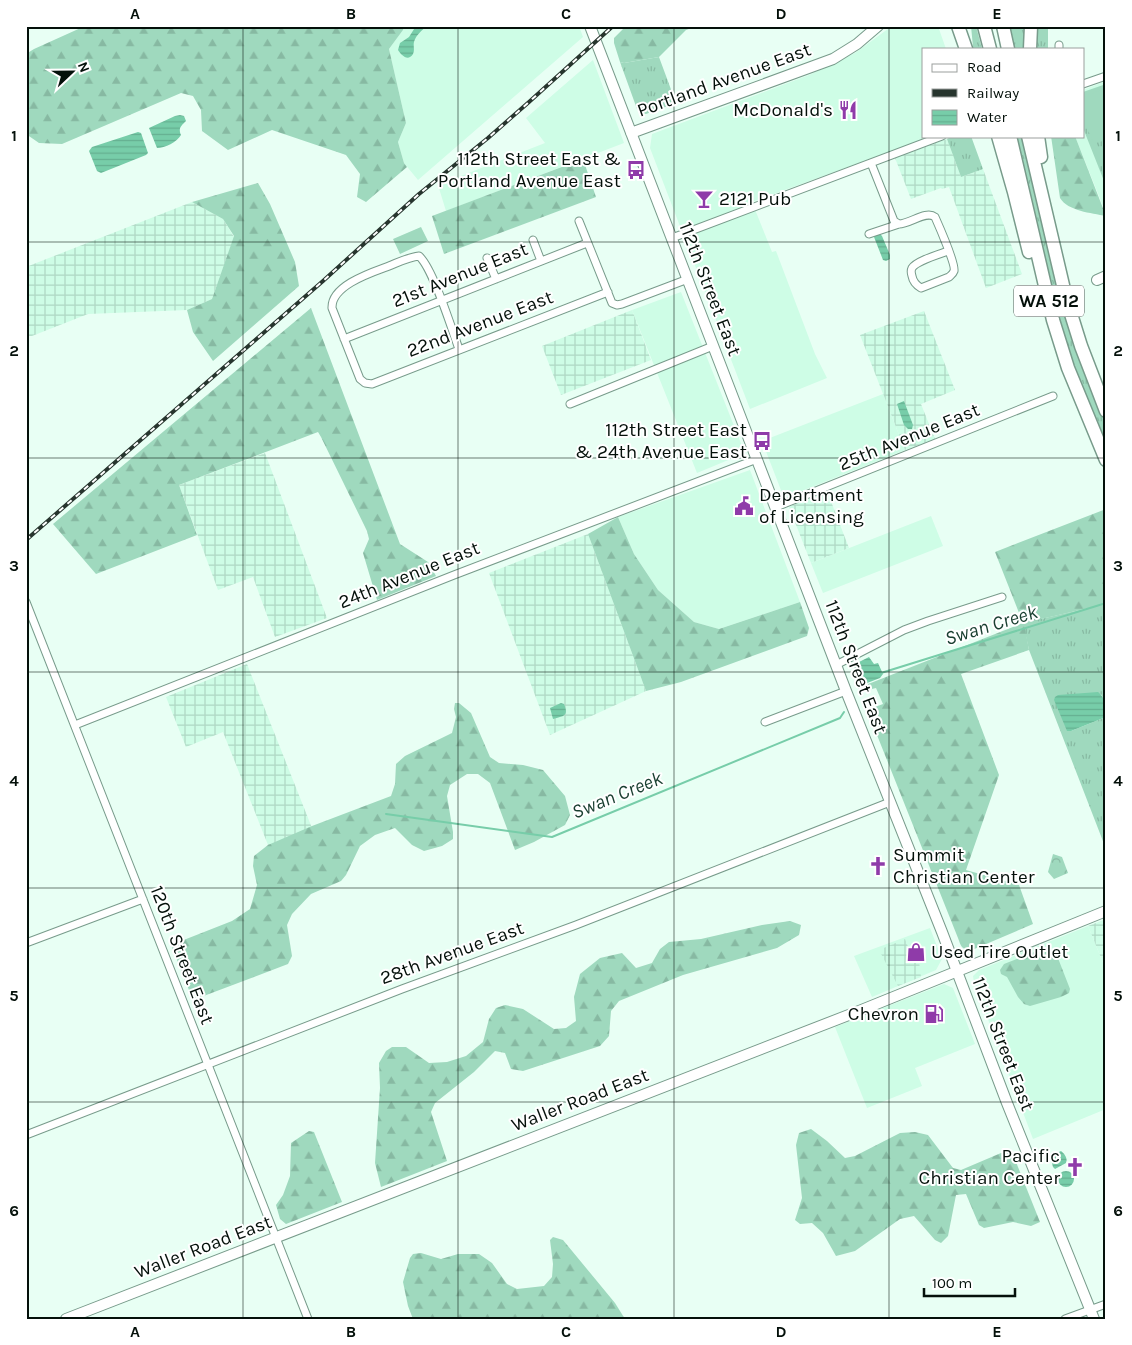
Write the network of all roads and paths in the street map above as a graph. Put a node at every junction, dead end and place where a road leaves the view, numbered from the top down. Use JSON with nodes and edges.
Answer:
{"nodes":[{"id":1,"x":590,"y":26,"type":"edge"},
{"id":2,"x":878,"y":26,"type":"edge"},
{"id":3,"x":958,"y":26,"type":"edge"},
{"id":4,"x":984,"y":26,"type":"edge"},
{"id":5,"x":1003,"y":26,"type":"edge"},
{"id":6,"x":1031,"y":26,"type":"edge"},
{"id":7,"x":966,"y":48,"type":"edge"},
{"id":8,"x":990,"y":48,"type":"edge"},
{"id":9,"x":1008,"y":48,"type":"edge"},
{"id":10,"x":1030,"y":48,"type":"edge"},
{"id":11,"x":1106,"y":76,"type":"edge"},
{"id":12,"x":1084,"y":84,"type":"edge"},
{"id":13,"x":631,"y":133,"type":"junction"},
{"id":14,"x":937,"y":138,"type":"edge"},
{"id":15,"x":999,"y":138,"type":"edge"},
{"id":16,"x":1010,"y":138,"type":"edge"},
{"id":17,"x":1028,"y":138,"type":"edge"},
{"id":18,"x":1038,"y":138,"type":"edge"},
{"id":19,"x":871,"y":163,"type":"junction"},
{"id":20,"x":579,"y":221,"type":"dead end"},
{"id":21,"x":899,"y":224,"type":"junction"},
{"id":22,"x":869,"y":234,"type":"dead end"},
{"id":23,"x":672,"y":238,"type":"junction"},
{"id":24,"x":533,"y":240,"type":"dead end"},
{"id":25,"x":587,"y":243,"type":"junction"},
{"id":26,"x":948,"y":251,"type":"junction"},
{"id":27,"x":487,"y":258,"type":"dead end"},
{"id":28,"x":541,"y":261,"type":"junction"},
{"id":29,"x":1060,"y":273,"type":"junction"},
{"id":30,"x":496,"y":279,"type":"junction"},
{"id":31,"x":688,"y":279,"type":"junction"},
{"id":32,"x":608,"y":292,"type":"junction"},
{"id":33,"x":441,"y":300,"type":"junction"},
{"id":34,"x":344,"y":339,"type":"junction"},
{"id":35,"x":713,"y":346,"type":"junction"},
{"id":36,"x":459,"y":349,"type":"junction"},
{"id":37,"x":1068,"y":368,"type":"junction"},
{"id":38,"x":1053,"y":396,"type":"dead end"},
{"id":39,"x":570,"y":404,"type":"dead end"},
{"id":40,"x":1106,"y":411,"type":"edge"},
{"id":41,"x":757,"y":459,"type":"junction"},
{"id":42,"x":1106,"y":460,"type":"edge"},
{"id":43,"x":776,"y":507,"type":"junction"},
{"id":44,"x":1002,"y":597,"type":"dead end"},
{"id":45,"x":26,"y":602,"type":"edge"},
{"id":46,"x":836,"y":665,"type":"junction"},
{"id":47,"x":846,"y":691,"type":"junction"},
{"id":48,"x":765,"y":722,"type":"dead end"},
{"id":49,"x":75,"y":725,"type":"junction"},
{"id":50,"x":890,"y":802,"type":"junction"},
{"id":51,"x":143,"y":899,"type":"junction"},
{"id":52,"x":1106,"y":911,"type":"edge"},
{"id":53,"x":26,"y":943,"type":"edge"},
{"id":54,"x":956,"y":972,"type":"junction"},
{"id":55,"x":208,"y":1064,"type":"junction"},
{"id":56,"x":26,"y":1135,"type":"edge"},
{"id":57,"x":277,"y":1237,"type":"junction"},
{"id":58,"x":1106,"y":1304,"type":"edge"},
{"id":59,"x":1092,"y":1314,"type":"edge"},
{"id":60,"x":66,"y":1319,"type":"edge"},
{"id":61,"x":308,"y":1319,"type":"edge"},
{"id":62,"x":1065,"y":1319,"type":"edge"}],
"edges":[{"from":1,"to":13,"type":"main road","name":"112th Street East"},
{"from":2,"to":13,"type":"main road","name":"Portland Avenue East"},
{"from":3,"to":7,"type":"highway"},
{"from":4,"to":8,"type":"highway"},
{"from":5,"to":9,"type":"highway"},
{"from":6,"to":10,"type":"highway"},
{"from":11,"to":12,"type":"street"},
{"from":13,"to":23,"type":"main road","name":"112th Street East"},
{"from":14,"to":19,"type":"street"},
{"from":15,"to":37,"type":"highway"},
{"from":16,"to":37,"type":"highway","number":"WA 512"},
{"from":17,"to":29,"type":"highway","number":"WA 512"},
{"from":18,"to":29,"type":"highway"},
{"from":19,"to":21,"type":"street"},
{"from":19,"to":23,"type":"street"},
{"from":20,"to":25,"type":"street"},
{"from":21,"to":22,"type":"street"},
{"from":21,"to":26,"type":"street"},
{"from":23,"to":31,"type":"main road","name":"112th Street East"},
{"from":24,"to":28,"type":"street"},
{"from":25,"to":28,"type":"street","name":"21st Avenue East"},
{"from":25,"to":32,"type":"street"},
{"from":26,"to":26,"type":"street"},
{"from":27,"to":30,"type":"street"},
{"from":28,"to":30,"type":"street","name":"21st Avenue East"},
{"from":29,"to":40,"type":"highway","number":"WA 512"},
{"from":30,"to":33,"type":"street","name":"21st Avenue East"},
{"from":31,"to":32,"type":"street"},
{"from":31,"to":35,"type":"main road","name":"112th Street East"},
{"from":32,"to":36,"type":"street","name":"22nd Avenue East"},
{"from":33,"to":34,"type":"street","name":"21st Avenue East"},
{"from":33,"to":34,"type":"street"},
{"from":33,"to":36,"type":"street"},
{"from":34,"to":36,"type":"street","name":"22nd Avenue East"},
{"from":35,"to":39,"type":"street"},
{"from":35,"to":41,"type":"main road","name":"112th Street East"},
{"from":37,"to":42,"type":"highway","number":"WA 512"},
{"from":38,"to":43,"type":"street","name":"25th Avenue East"},
{"from":41,"to":43,"type":"main road","name":"112th Street East"},
{"from":41,"to":49,"type":"street","name":"24th Avenue East"},
{"from":43,"to":46,"type":"main road","name":"112th Street East"},
{"from":44,"to":46,"type":"street"},
{"from":45,"to":49,"type":"street","name":"120th Street East"},
{"from":46,"to":47,"type":"main road","name":"112th Street East"},
{"from":47,"to":48,"type":"street"},
{"from":47,"to":50,"type":"main road","name":"112th Street East"},
{"from":49,"to":51,"type":"street","name":"120th Street East"},
{"from":50,"to":54,"type":"main road","name":"112th Street East"},
{"from":50,"to":55,"type":"street","name":"28th Avenue East"},
{"from":51,"to":53,"type":"street"},
{"from":51,"to":55,"type":"street","name":"120th Street East"},
{"from":52,"to":54,"type":"main road","name":"Waller Road East"},
{"from":54,"to":57,"type":"main road","name":"Waller Road East"},
{"from":54,"to":59,"type":"main road","name":"112th Street East"},
{"from":55,"to":56,"type":"street","name":"28th Avenue East"},
{"from":55,"to":57,"type":"street","name":"120th Street East"},
{"from":57,"to":60,"type":"main road","name":"Waller Road East"},
{"from":57,"to":61,"type":"street","name":"120th Street East"},
{"from":58,"to":59,"type":"street"},
{"from":59,"to":62,"type":"street"}]}
